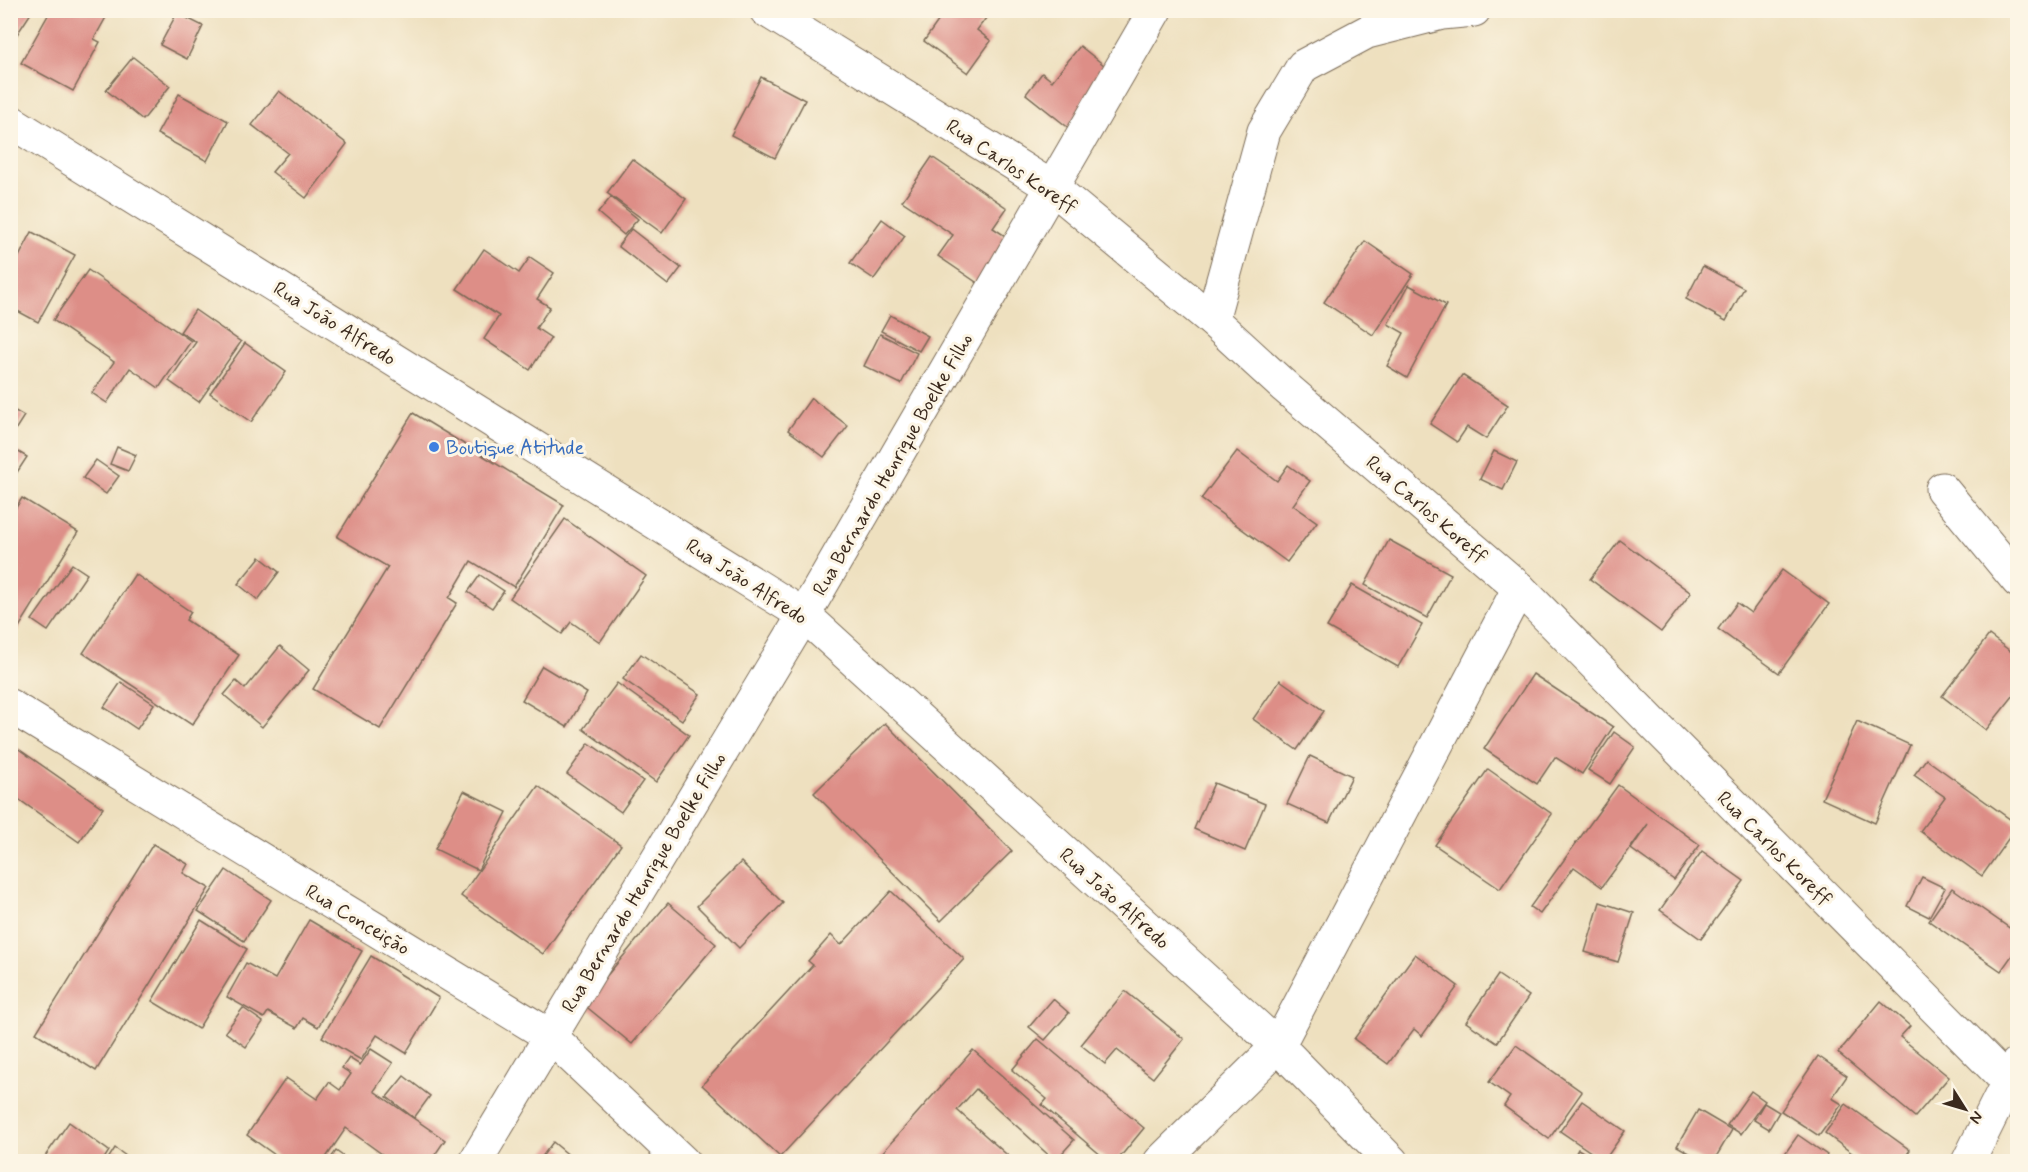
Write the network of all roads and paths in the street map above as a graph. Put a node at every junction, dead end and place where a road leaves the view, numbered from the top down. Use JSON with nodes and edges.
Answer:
{"nodes":[{"id":1,"x":766,"y":10,"type":"edge"},
{"id":2,"x":1155,"y":10,"type":"edge"},
{"id":3,"x":1474,"y":10,"type":"edge"},
{"id":4,"x":10,"y":121,"type":"edge"},
{"id":5,"x":1053,"y":188,"type":"junction"},
{"id":6,"x":1212,"y":320,"type":"junction"},
{"id":7,"x":1942,"y":489,"type":"dead end"},
{"id":8,"x":2018,"y":581,"type":"edge"},
{"id":9,"x":1519,"y":588,"type":"junction"},
{"id":10,"x":804,"y":615,"type":"junction"},
{"id":11,"x":10,"y":706,"type":"edge"},
{"id":12,"x":550,"y":1036,"type":"junction"},
{"id":13,"x":1278,"y":1046,"type":"junction"},
{"id":14,"x":2014,"y":1080,"type":"edge"},
{"id":15,"x":475,"y":1161,"type":"edge"},
{"id":16,"x":683,"y":1161,"type":"edge"},
{"id":17,"x":1160,"y":1161,"type":"edge"},
{"id":18,"x":1392,"y":1161,"type":"edge"},
{"id":19,"x":1968,"y":1161,"type":"edge"}],
"edges":[{"from":1,"to":5,"type":"street","name":"Rua Carlos Koreff"},
{"from":2,"to":5,"type":"street","name":"Rua Bernardo Henrique Boelke Filho"},
{"from":3,"to":6,"type":"street"},
{"from":4,"to":10,"type":"street","name":"Rua João Alfredo"},
{"from":5,"to":6,"type":"street","name":"Rua Carlos Koreff"},
{"from":5,"to":10,"type":"street","name":"Rua Bernardo Henrique Boelke Filho"},
{"from":6,"to":9,"type":"street","name":"Rua Carlos Koreff"},
{"from":7,"to":8,"type":"street"},
{"from":9,"to":13,"type":"street"},
{"from":9,"to":14,"type":"street","name":"Rua Carlos Koreff"},
{"from":10,"to":12,"type":"street","name":"Rua Bernardo Henrique Boelke Filho"},
{"from":10,"to":13,"type":"street","name":"Rua João Alfredo"},
{"from":11,"to":12,"type":"street","name":"Rua Conceição"},
{"from":12,"to":15,"type":"street","name":"Rua Bernardo Henrique Boelke Filho"},
{"from":12,"to":16,"type":"street","name":"Rua Conceição"},
{"from":13,"to":17,"type":"street"},
{"from":13,"to":18,"type":"street","name":"Rua João Alfredo"},
{"from":14,"to":19,"type":"street"}]}
